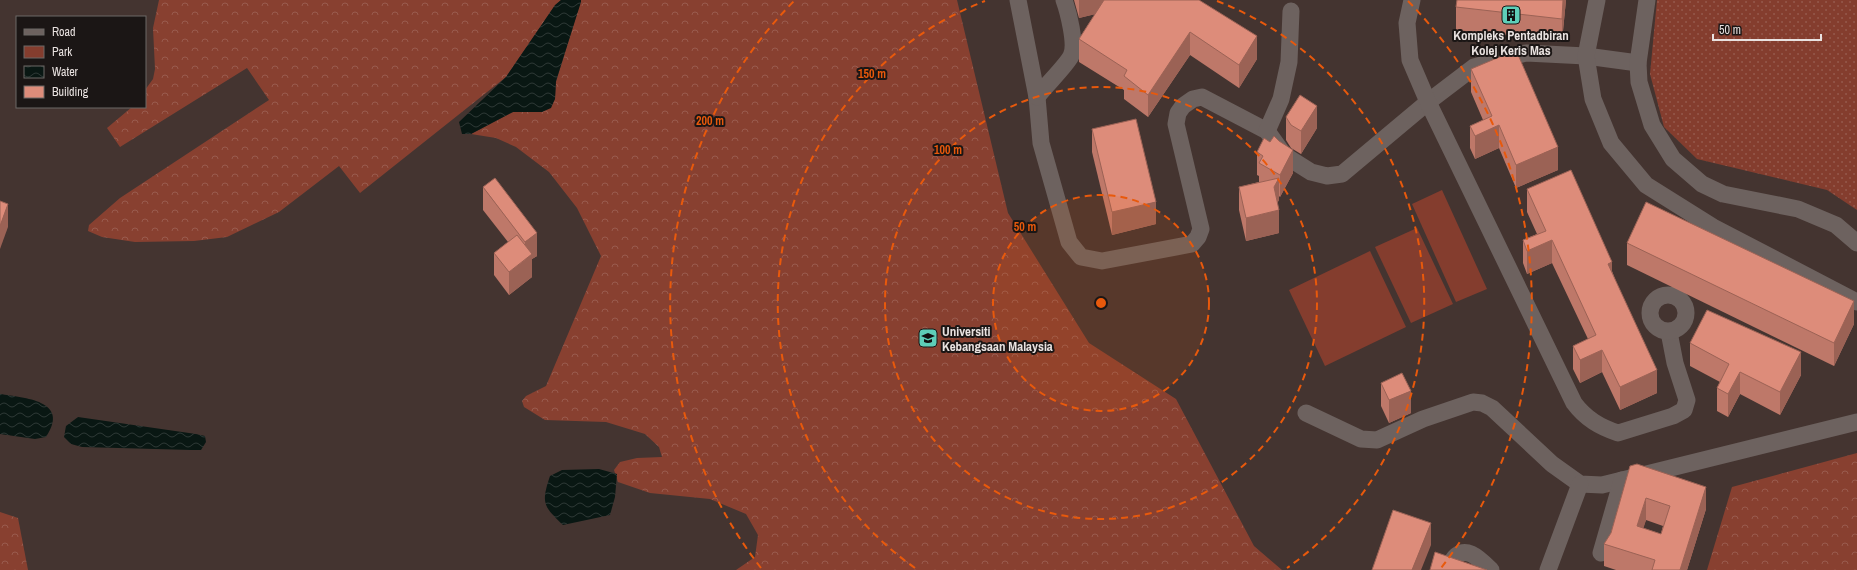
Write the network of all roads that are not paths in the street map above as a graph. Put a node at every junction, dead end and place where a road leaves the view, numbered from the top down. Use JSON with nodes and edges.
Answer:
{"nodes":[{"id":1,"x":1018,"y":0,"type":"edge"},
{"id":2,"x":1064,"y":0,"type":"edge"},
{"id":3,"x":1412,"y":0,"type":"edge"},
{"id":4,"x":1597,"y":0,"type":"edge"},
{"id":5,"x":1647,"y":0,"type":"edge"},
{"id":6,"x":1292,"y":11,"type":"dead end"},
{"id":7,"x":1586,"y":56,"type":"junction"},
{"id":8,"x":1638,"y":63,"type":"junction"},
{"id":9,"x":1037,"y":97,"type":"junction"},
{"id":10,"x":1428,"y":102,"type":"junction"},
{"id":11,"x":1267,"y":131,"type":"junction"},
{"id":12,"x":1857,"y":243,"type":"edge"},
{"id":13,"x":1857,"y":302,"type":"edge"},
{"id":14,"x":1669,"y":332,"type":"junction"},
{"id":15,"x":1306,"y":413,"type":"dead end"},
{"id":16,"x":1857,"y":422,"type":"edge"},
{"id":17,"x":1622,"y":480,"type":"junction"},
{"id":18,"x":1580,"y":484,"type":"junction"},
{"id":19,"x":1601,"y":553,"type":"dead end"},
{"id":20,"x":1455,"y":570,"type":"edge"},
{"id":21,"x":1491,"y":570,"type":"edge"},
{"id":22,"x":1548,"y":570,"type":"edge"}],
"edges":[{"from":1,"to":9,"type":"street"},
{"from":2,"to":9,"type":"street"},
{"from":3,"to":10,"type":"street"},
{"from":4,"to":7,"type":"street"},
{"from":5,"to":8,"type":"street"},
{"from":6,"to":11,"type":"street"},
{"from":7,"to":8,"type":"street"},
{"from":7,"to":10,"type":"street"},
{"from":7,"to":13,"type":"street"},
{"from":8,"to":12,"type":"street"},
{"from":9,"to":11,"type":"street"},
{"from":10,"to":11,"type":"street"},
{"from":10,"to":14,"type":"street"},
{"from":14,"to":14,"type":"street"},
{"from":15,"to":18,"type":"street"},
{"from":16,"to":17,"type":"street"},
{"from":17,"to":18,"type":"street"},
{"from":17,"to":19,"type":"street"},
{"from":18,"to":22,"type":"street"},
{"from":20,"to":21,"type":"street"}]}
